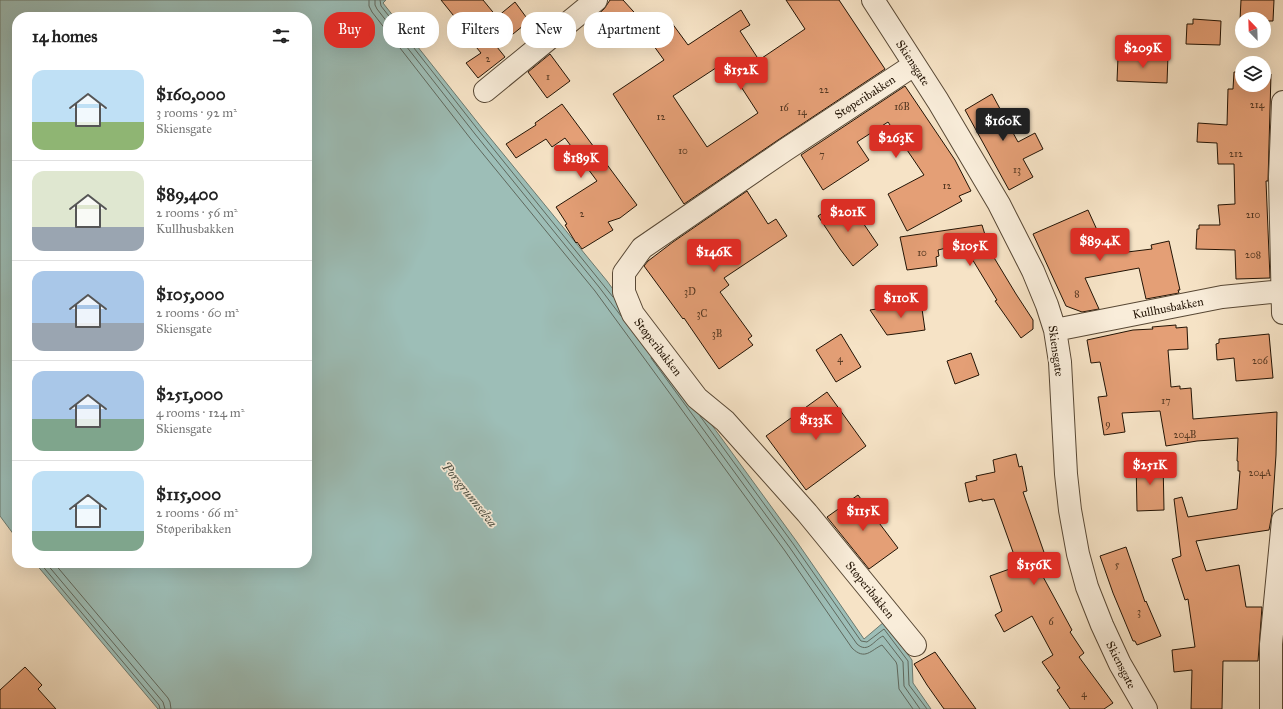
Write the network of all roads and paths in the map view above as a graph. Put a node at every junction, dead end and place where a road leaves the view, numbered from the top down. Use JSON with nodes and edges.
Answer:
{"nodes":[{"id":1,"x":596,"y":0,"type":"edge"},
{"id":2,"x":873,"y":0,"type":"edge"},
{"id":3,"x":914,"y":65,"type":"junction"},
{"id":4,"x":485,"y":91,"type":"dead end"},
{"id":5,"x":1283,"y":102,"type":"edge"},
{"id":6,"x":1282,"y":177,"type":"edge"},
{"id":7,"x":1282,"y":291,"type":"edge"},
{"id":8,"x":1283,"y":312,"type":"edge"},
{"id":9,"x":1055,"y":330,"type":"junction"},
{"id":10,"x":1283,"y":520,"type":"edge"},
{"id":11,"x":915,"y":645,"type":"dead end"},
{"id":12,"x":1146,"y":709,"type":"edge"},
{"id":13,"x":1271,"y":709,"type":"edge"}],
"edges":[{"from":1,"to":4,"type":"street"},
{"from":2,"to":3,"type":"street","name":"Skiensgate"},
{"from":3,"to":9,"type":"street","name":"Skiensgate"},
{"from":3,"to":11,"type":"street","name":"Støperibakken"},
{"from":5,"to":6,"type":"street"},
{"from":6,"to":7,"type":"street"},
{"from":7,"to":8,"type":"street"},
{"from":7,"to":9,"type":"street","name":"Kullhusbakken"},
{"from":9,"to":12,"type":"street","name":"Skiensgate"},
{"from":10,"to":13,"type":"street"}]}
